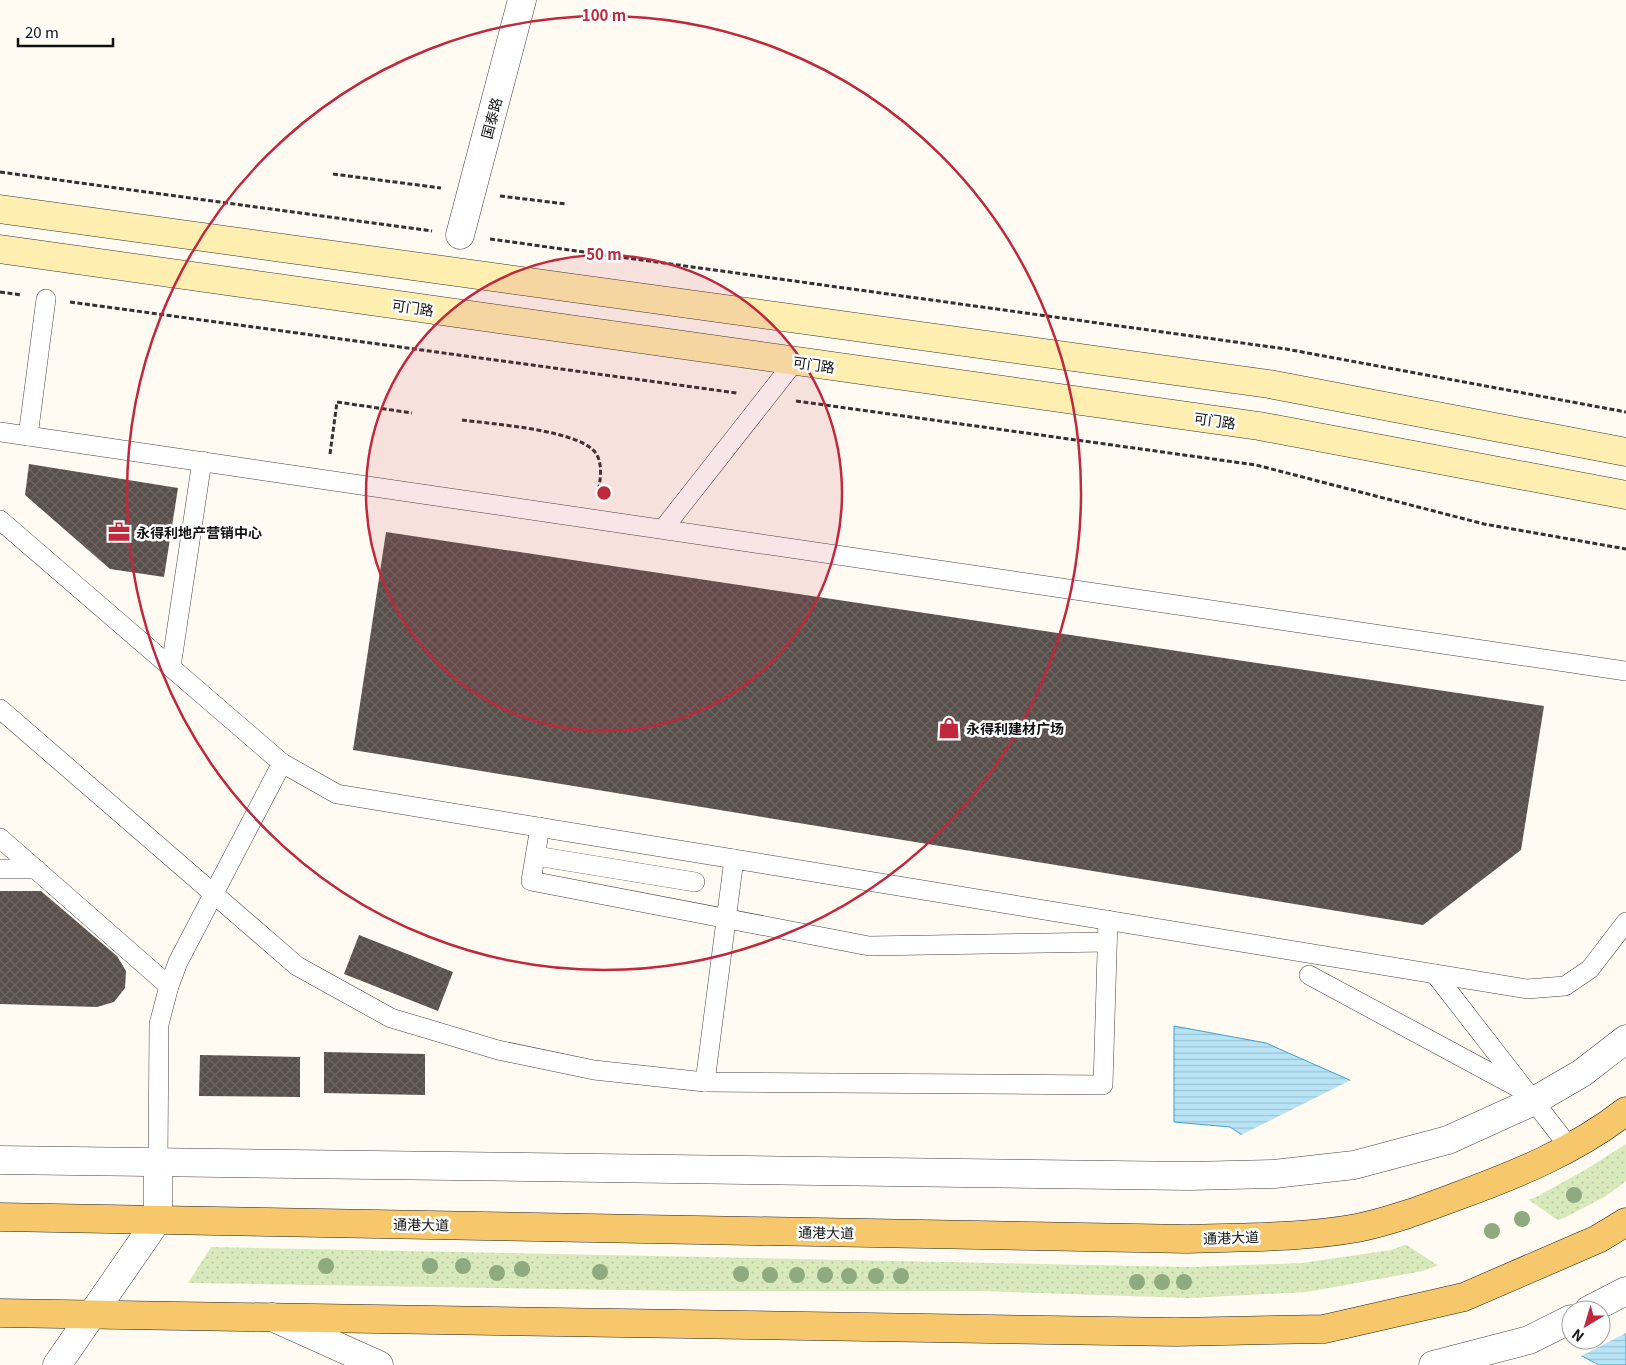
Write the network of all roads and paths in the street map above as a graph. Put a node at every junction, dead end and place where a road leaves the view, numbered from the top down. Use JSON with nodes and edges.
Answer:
{"nodes":[{"id":1,"x":522,"y":0,"type":"edge"},
{"id":2,"x":0,"y":172,"type":"edge"},
{"id":3,"x":333,"y":174,"type":"dead end"},
{"id":4,"x":443,"y":188,"type":"dead end"},
{"id":5,"x":494,"y":195,"type":"dead end"},
{"id":6,"x":566,"y":204,"type":"dead end"},
{"id":7,"x":0,"y":209,"type":"edge"},
{"id":8,"x":460,"y":235,"type":"junction"},
{"id":9,"x":0,"y":250,"type":"edge"},
{"id":10,"x":0,"y":292,"type":"edge"},
{"id":11,"x":46,"y":299,"type":"junction"},
{"id":12,"x":795,"y":361,"type":"junction"},
{"id":13,"x":766,"y":398,"type":"junction"},
{"id":14,"x":1626,"y":412,"type":"edge"},
{"id":15,"x":412,"y":413,"type":"dead end"},
{"id":16,"x":462,"y":420,"type":"dead end"},
{"id":17,"x":0,"y":432,"type":"edge"},
{"id":18,"x":28,"y":436,"type":"junction"},
{"id":19,"x":1626,"y":452,"type":"edge"},
{"id":20,"x":202,"y":461,"type":"junction"},
{"id":21,"x":327,"y":480,"type":"junction"},
{"id":22,"x":1626,"y":494,"type":"edge"},
{"id":23,"x":594,"y":519,"type":"junction"},
{"id":24,"x":0,"y":520,"type":"edge"},
{"id":25,"x":663,"y":529,"type":"junction"},
{"id":26,"x":1626,"y":549,"type":"edge"},
{"id":27,"x":171,"y":667,"type":"junction"},
{"id":28,"x":1626,"y":671,"type":"edge"},
{"id":29,"x":0,"y":709,"type":"edge"},
{"id":30,"x":282,"y":763,"type":"junction"},
{"id":31,"x":540,"y":827,"type":"junction"},
{"id":32,"x":0,"y":838,"type":"edge"},
{"id":33,"x":536,"y":856,"type":"junction"},
{"id":34,"x":734,"y":859,"type":"junction"},
{"id":35,"x":0,"y":869,"type":"edge"},
{"id":36,"x":36,"y":869,"type":"junction"},
{"id":37,"x":695,"y":882,"type":"dead end"},
{"id":38,"x":213,"y":894,"type":"junction"},
{"id":39,"x":726,"y":919,"type":"junction"},
{"id":40,"x":1108,"y":920,"type":"junction"},
{"id":41,"x":1626,"y":922,"type":"edge"},
{"id":42,"x":1107,"y":942,"type":"junction"},
{"id":43,"x":1435,"y":974,"type":"junction"},
{"id":44,"x":1309,"y":975,"type":"dead end"},
{"id":45,"x":169,"y":986,"type":"junction"},
{"id":46,"x":1626,"y":1039,"type":"edge"},
{"id":47,"x":705,"y":1082,"type":"junction"},
{"id":48,"x":1531,"y":1097,"type":"junction"},
{"id":49,"x":1626,"y":1111,"type":"edge"},
{"id":50,"x":1570,"y":1148,"type":"junction"},
{"id":51,"x":0,"y":1160,"type":"edge"},
{"id":52,"x":158,"y":1162,"type":"junction"},
{"id":53,"x":0,"y":1218,"type":"edge"},
{"id":54,"x":158,"y":1219,"type":"junction"},
{"id":55,"x":1626,"y":1222,"type":"edge"},
{"id":56,"x":1626,"y":1291,"type":"edge"},
{"id":57,"x":1608,"y":1300,"type":"edge"},
{"id":58,"x":0,"y":1313,"type":"edge"},
{"id":59,"x":92,"y":1314,"type":"junction"},
{"id":60,"x":272,"y":1317,"type":"junction"},
{"id":61,"x":1561,"y":1324,"type":"edge"},
{"id":62,"x":57,"y":1365,"type":"edge"},
{"id":63,"x":380,"y":1365,"type":"edge"},
{"id":64,"x":1433,"y":1365,"type":"edge"}],
"edges":[{"from":1,"to":8,"type":"street","name":"国泰路"},
{"from":2,"to":8,"type":"path"},
{"from":3,"to":4,"type":"path"},
{"from":5,"to":6,"type":"path"},
{"from":7,"to":19,"type":"main road"},
{"from":8,"to":14,"type":"path"},
{"from":9,"to":12,"type":"main road","name":"可门路"},
{"from":10,"to":11,"type":"path"},
{"from":11,"to":13,"type":"path"},
{"from":11,"to":18,"type":"lane"},
{"from":12,"to":13,"type":"lane"},
{"from":12,"to":22,"type":"main road","name":"可门路"},
{"from":13,"to":25,"type":"lane"},
{"from":13,"to":26,"type":"path"},
{"from":15,"to":21,"type":"path"},
{"from":16,"to":23,"type":"path"},
{"from":17,"to":18,"type":"lane"},
{"from":18,"to":20,"type":"lane"},
{"from":20,"to":21,"type":"lane"},
{"from":20,"to":27,"type":"lane"},
{"from":21,"to":23,"type":"lane"},
{"from":23,"to":25,"type":"lane"},
{"from":24,"to":27,"type":"lane"},
{"from":25,"to":28,"type":"lane"},
{"from":27,"to":30,"type":"lane"},
{"from":29,"to":38,"type":"lane"},
{"from":30,"to":31,"type":"lane"},
{"from":30,"to":38,"type":"lane"},
{"from":31,"to":33,"type":"lane"},
{"from":31,"to":34,"type":"lane"},
{"from":32,"to":36,"type":"lane"},
{"from":33,"to":37,"type":"lane"},
{"from":33,"to":39,"type":"lane"},
{"from":34,"to":39,"type":"lane"},
{"from":34,"to":40,"type":"lane"},
{"from":35,"to":36,"type":"lane"},
{"from":36,"to":45,"type":"lane"},
{"from":38,"to":45,"type":"lane"},
{"from":38,"to":47,"type":"lane"},
{"from":39,"to":42,"type":"lane"},
{"from":39,"to":47,"type":"lane"},
{"from":40,"to":42,"type":"lane"},
{"from":40,"to":43,"type":"lane"},
{"from":41,"to":43,"type":"lane"},
{"from":42,"to":47,"type":"lane"},
{"from":43,"to":48,"type":"lane"},
{"from":44,"to":48,"type":"lane"},
{"from":45,"to":52,"type":"lane"},
{"from":46,"to":48,"type":"street"},
{"from":48,"to":50,"type":"lane"},
{"from":48,"to":52,"type":"street"},
{"from":49,"to":50,"type":"main road","name":"通港大道"},
{"from":50,"to":54,"type":"main road","name":"通港大道"},
{"from":51,"to":52,"type":"street"},
{"from":52,"to":54,"type":"street"},
{"from":53,"to":54,"type":"main road","name":"通港大道"},
{"from":54,"to":59,"type":"street"},
{"from":55,"to":60,"type":"main road"},
{"from":56,"to":57,"type":"street"},
{"from":58,"to":59,"type":"main road"},
{"from":59,"to":60,"type":"main road"},
{"from":59,"to":62,"type":"street"},
{"from":60,"to":63,"type":"street"},
{"from":61,"to":64,"type":"street"}]}
